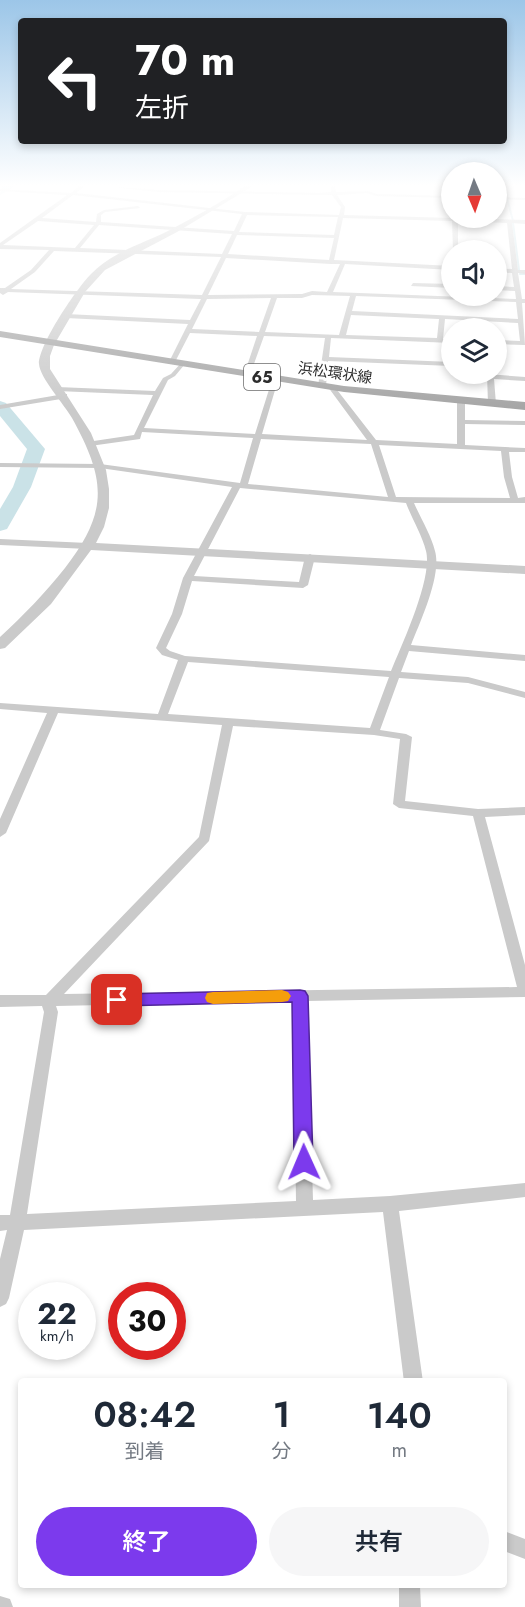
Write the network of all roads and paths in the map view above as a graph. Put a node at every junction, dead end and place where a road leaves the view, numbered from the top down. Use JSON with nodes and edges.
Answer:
{"nodes":[{"id":1,"x":42,"y":261,"type":"edge"},
{"id":2,"x":117,"y":261,"type":"edge"},
{"id":3,"x":223,"y":261,"type":"edge"},
{"id":4,"x":310,"y":261,"type":"edge"},
{"id":5,"x":513,"y":261,"type":"edge"},
{"id":6,"x":331,"y":262,"type":"joint"},
{"id":7,"x":343,"y":262,"type":"junction"},
{"id":8,"x":419,"y":267,"type":"junction"},
{"id":9,"x":441,"y":268,"type":"edge"},
{"id":10,"x":507,"y":271,"type":"edge"},
{"id":11,"x":514,"y":271,"type":"junction"},
{"id":12,"x":525,"y":272,"type":"edge"},
{"id":13,"x":413,"y":285,"type":"junction"},
{"id":14,"x":441,"y":286,"type":"edge"},
{"id":15,"x":507,"y":289,"type":"edge"},
{"id":16,"x":517,"y":289,"type":"junction"},
{"id":17,"x":3,"y":290,"type":"edge"},
{"id":18,"x":80,"y":293,"type":"junction"},
{"id":19,"x":329,"y":294,"type":"junction"},
{"id":20,"x":353,"y":295,"type":"junction"},
{"id":21,"x":0,"y":297,"type":"edge"},
{"id":22,"x":205,"y":297,"type":"junction"},
{"id":23,"x":274,"y":297,"type":"junction"},
{"id":24,"x":407,"y":297,"type":"junction"},
{"id":25,"x":441,"y":298,"type":"edge"},
{"id":26,"x":521,"y":301,"type":"edge"},
{"id":27,"x":464,"y":306,"type":"edge"},
{"id":28,"x":349,"y":313,"type":"junction"},
{"id":29,"x":66,"y":316,"type":"junction"},
{"id":30,"x":442,"y":317,"type":"junction"},
{"id":31,"x":462,"y":318,"type":"joint"},
{"id":32,"x":507,"y":320,"type":"edge"},
{"id":33,"x":520,"y":321,"type":"junction"},
{"id":34,"x":192,"y":322,"type":"junction"},
{"id":35,"x":188,"y":331,"type":"junction"},
{"id":36,"x":261,"y":333,"type":"junction"},
{"id":37,"x":0,"y":334,"type":"edge"},
{"id":38,"x":328,"y":336,"type":"junction"},
{"id":39,"x":342,"y":337,"type":"junction"},
{"id":40,"x":440,"y":341,"type":"joint"},
{"id":41,"x":49,"y":342,"type":"junction"},
{"id":42,"x":507,"y":342,"type":"edge"},
{"id":43,"x":524,"y":343,"type":"edge"},
{"id":44,"x":326,"y":359,"type":"junction"},
{"id":45,"x":177,"y":363,"type":"junction"},
{"id":46,"x":441,"y":364,"type":"edge"},
{"id":47,"x":247,"y":375,"type":"junction"},
{"id":48,"x":507,"y":377,"type":"edge"},
{"id":49,"x":525,"y":379,"type":"edge"},
{"id":50,"x":275,"y":380,"type":"junction"},
{"id":51,"x":491,"y":384,"type":"edge"},
{"id":52,"x":327,"y":387,"type":"junction"},
{"id":53,"x":60,"y":392,"type":"junction"},
{"id":54,"x":157,"y":393,"type":"junction"},
{"id":55,"x":461,"y":401,"type":"junction"},
{"id":56,"x":492,"y":404,"type":"junction"},
{"id":57,"x":525,"y":406,"type":"edge"},
{"id":58,"x":3,"y":407,"type":"edge"},
{"id":59,"x":461,"y":422,"type":"junction"},
{"id":60,"x":525,"y":423,"type":"edge"},
{"id":61,"x":139,"y":430,"type":"junction"},
{"id":62,"x":257,"y":437,"type":"junction"},
{"id":63,"x":373,"y":443,"type":"junction"},
{"id":64,"x":90,"y":444,"type":"junction"},
{"id":65,"x":461,"y":447,"type":"junction"},
{"id":66,"x":505,"y":449,"type":"junction"},
{"id":67,"x":525,"y":450,"type":"edge"},
{"id":68,"x":0,"y":465,"type":"edge"},
{"id":69,"x":100,"y":466,"type":"junction"},
{"id":70,"x":240,"y":485,"type":"junction"},
{"id":71,"x":393,"y":500,"type":"junction"},
{"id":72,"x":520,"y":500,"type":"edge"},
{"id":73,"x":409,"y":501,"type":"junction"},
{"id":74,"x":0,"y":542,"type":"edge"},
{"id":75,"x":88,"y":546,"type":"junction"},
{"id":76,"x":203,"y":551,"type":"junction"},
{"id":77,"x":310,"y":557,"type":"junction"},
{"id":78,"x":431,"y":564,"type":"junction"},
{"id":79,"x":525,"y":570,"type":"edge"},
{"id":80,"x":188,"y":578,"type":"junction"},
{"id":81,"x":0,"y":645,"type":"edge"},
{"id":82,"x":405,"y":648,"type":"junction"},
{"id":83,"x":525,"y":658,"type":"edge"},
{"id":84,"x":184,"y":659,"type":"junction"},
{"id":85,"x":394,"y":675,"type":"junction"},
{"id":86,"x":525,"y":695,"type":"edge"},
{"id":87,"x":0,"y":706,"type":"edge"},
{"id":88,"x":54,"y":710,"type":"junction"},
{"id":89,"x":162,"y":717,"type":"junction"},
{"id":90,"x":228,"y":723,"type":"junction"},
{"id":91,"x":374,"y":732,"type":"junction"},
{"id":92,"x":525,"y":811,"type":"edge"},
{"id":93,"x":477,"y":813,"type":"junction"},
{"id":94,"x":0,"y":833,"type":"edge"},
{"id":95,"x":525,"y":992,"type":"edge"},
{"id":96,"x":300,"y":996,"type":"junction"},
{"id":97,"x":0,"y":1001,"type":"edge"},
{"id":98,"x":48,"y":1002,"type":"junction"},
{"id":99,"x":525,"y":1190,"type":"edge"},
{"id":100,"x":390,"y":1204,"type":"junction"},
{"id":101,"x":305,"y":1209,"type":"junction"},
{"id":102,"x":8,"y":1222,"type":"edge"},
{"id":103,"x":0,"y":1298,"type":"edge"},
{"id":104,"x":413,"y":1378,"type":"edge"},
{"id":105,"x":507,"y":1542,"type":"edge"},
{"id":106,"x":525,"y":1550,"type":"edge"},
{"id":107,"x":410,"y":1588,"type":"edge"},
{"id":108,"x":410,"y":1607,"type":"edge"}],
"edges":[{"from":1,"to":17,"type":"street"},
{"from":2,"to":18,"type":"street"},
{"from":3,"to":22,"type":"street"},
{"from":4,"to":6,"type":"street"},
{"from":5,"to":11,"type":"street"},
{"from":6,"to":7,"type":"street"},
{"from":7,"to":8,"type":"street"},
{"from":7,"to":19,"type":"street"},
{"from":8,"to":9,"type":"street"},
{"from":8,"to":13,"type":"street"},
{"from":10,"to":11,"type":"street"},
{"from":11,"to":12,"type":"street"},
{"from":11,"to":16,"type":"street"},
{"from":13,"to":14,"type":"street"},
{"from":13,"to":24,"type":"street"},
{"from":15,"to":16,"type":"street"},
{"from":16,"to":26,"type":"street"},
{"from":17,"to":18,"type":"street"},
{"from":17,"to":21,"type":"street"},
{"from":18,"to":22,"type":"street"},
{"from":18,"to":29,"type":"street"},
{"from":19,"to":20,"type":"street"},
{"from":19,"to":23,"type":"street"},
{"from":20,"to":24,"type":"street"},
{"from":20,"to":28,"type":"street"},
{"from":22,"to":23,"type":"street"},
{"from":22,"to":34,"type":"street"},
{"from":23,"to":36,"type":"street"},
{"from":24,"to":25,"type":"street"},
{"from":26,"to":33,"type":"street"},
{"from":27,"to":31,"type":"street"},
{"from":28,"to":30,"type":"street"},
{"from":28,"to":39,"type":"street"},
{"from":29,"to":34,"type":"street"},
{"from":29,"to":41,"type":"street"},
{"from":30,"to":31,"type":"street"},
{"from":30,"to":40,"type":"street"},
{"from":32,"to":33,"type":"street"},
{"from":33,"to":43,"type":"street"},
{"from":34,"to":35,"type":"street"},
{"from":35,"to":36,"type":"street"},
{"from":35,"to":45,"type":"street"},
{"from":36,"to":38,"type":"street"},
{"from":36,"to":47,"type":"street"},
{"from":37,"to":41,"type":"main road","name":"浜松環状線","number":"65"},
{"from":38,"to":39,"type":"street"},
{"from":38,"to":44,"type":"street"},
{"from":39,"to":40,"type":"street"},
{"from":41,"to":45,"type":"main road","name":"浜松環状線","number":"65"},
{"from":41,"to":53,"type":"street"},
{"from":42,"to":43,"type":"street"},
{"from":44,"to":46,"type":"street"},
{"from":44,"to":52,"type":"street"},
{"from":45,"to":47,"type":"main road","name":"浜松環状線","number":"65"},
{"from":45,"to":54,"type":"street"},
{"from":47,"to":50,"type":"main road","name":"浜松環状線","number":"65"},
{"from":48,"to":49,"type":"street"},
{"from":50,"to":52,"type":"main road","name":"浜松環状線","number":"65"},
{"from":50,"to":62,"type":"street"},
{"from":51,"to":56,"type":"street"},
{"from":52,"to":55,"type":"main road","name":"浜松環状線","number":"65"},
{"from":52,"to":63,"type":"street"},
{"from":53,"to":54,"type":"street"},
{"from":53,"to":58,"type":"street"},
{"from":53,"to":64,"type":"street"},
{"from":54,"to":61,"type":"street"},
{"from":55,"to":56,"type":"main road","name":"浜松環状線","number":"65"},
{"from":55,"to":59,"type":"street"},
{"from":56,"to":57,"type":"main road","name":"浜松環状線","number":"65"},
{"from":59,"to":60,"type":"street"},
{"from":59,"to":65,"type":"street"},
{"from":61,"to":62,"type":"street"},
{"from":61,"to":64,"type":"street"},
{"from":62,"to":63,"type":"street"},
{"from":62,"to":70,"type":"street"},
{"from":63,"to":65,"type":"street"},
{"from":63,"to":71,"type":"street"},
{"from":64,"to":69,"type":"street"},
{"from":65,"to":66,"type":"street"},
{"from":66,"to":67,"type":"street"},
{"from":66,"to":72,"type":"street"},
{"from":68,"to":69,"type":"street"},
{"from":69,"to":70,"type":"street"},
{"from":69,"to":75,"type":"street"},
{"from":70,"to":71,"type":"street"},
{"from":70,"to":76,"type":"street"},
{"from":71,"to":73,"type":"street"},
{"from":72,"to":73,"type":"street"},
{"from":73,"to":78,"type":"street"},
{"from":74,"to":75,"type":"street"},
{"from":75,"to":76,"type":"street"},
{"from":75,"to":81,"type":"street"},
{"from":76,"to":77,"type":"street"},
{"from":76,"to":80,"type":"street"},
{"from":77,"to":78,"type":"street"},
{"from":77,"to":80,"type":"street"},
{"from":78,"to":79,"type":"street"},
{"from":78,"to":82,"type":"street"},
{"from":80,"to":84,"type":"street"},
{"from":82,"to":83,"type":"street"},
{"from":82,"to":85,"type":"street"},
{"from":84,"to":85,"type":"street"},
{"from":84,"to":89,"type":"street"},
{"from":85,"to":86,"type":"street"},
{"from":85,"to":91,"type":"street"},
{"from":87,"to":88,"type":"street"},
{"from":88,"to":89,"type":"street"},
{"from":88,"to":94,"type":"street"},
{"from":89,"to":90,"type":"street"},
{"from":90,"to":91,"type":"street"},
{"from":90,"to":98,"type":"street"},
{"from":91,"to":93,"type":"street"},
{"from":92,"to":93,"type":"street"},
{"from":93,"to":95,"type":"street"},
{"from":95,"to":96,"type":"street"},
{"from":96,"to":98,"type":"street"},
{"from":96,"to":101,"type":"street"},
{"from":97,"to":98,"type":"street"},
{"from":98,"to":102,"type":"street"},
{"from":99,"to":100,"type":"street"},
{"from":100,"to":101,"type":"street"},
{"from":100,"to":104,"type":"street"},
{"from":101,"to":102,"type":"street"},
{"from":102,"to":103,"type":"street"},
{"from":105,"to":106,"type":"street"},
{"from":107,"to":108,"type":"street"}]}
